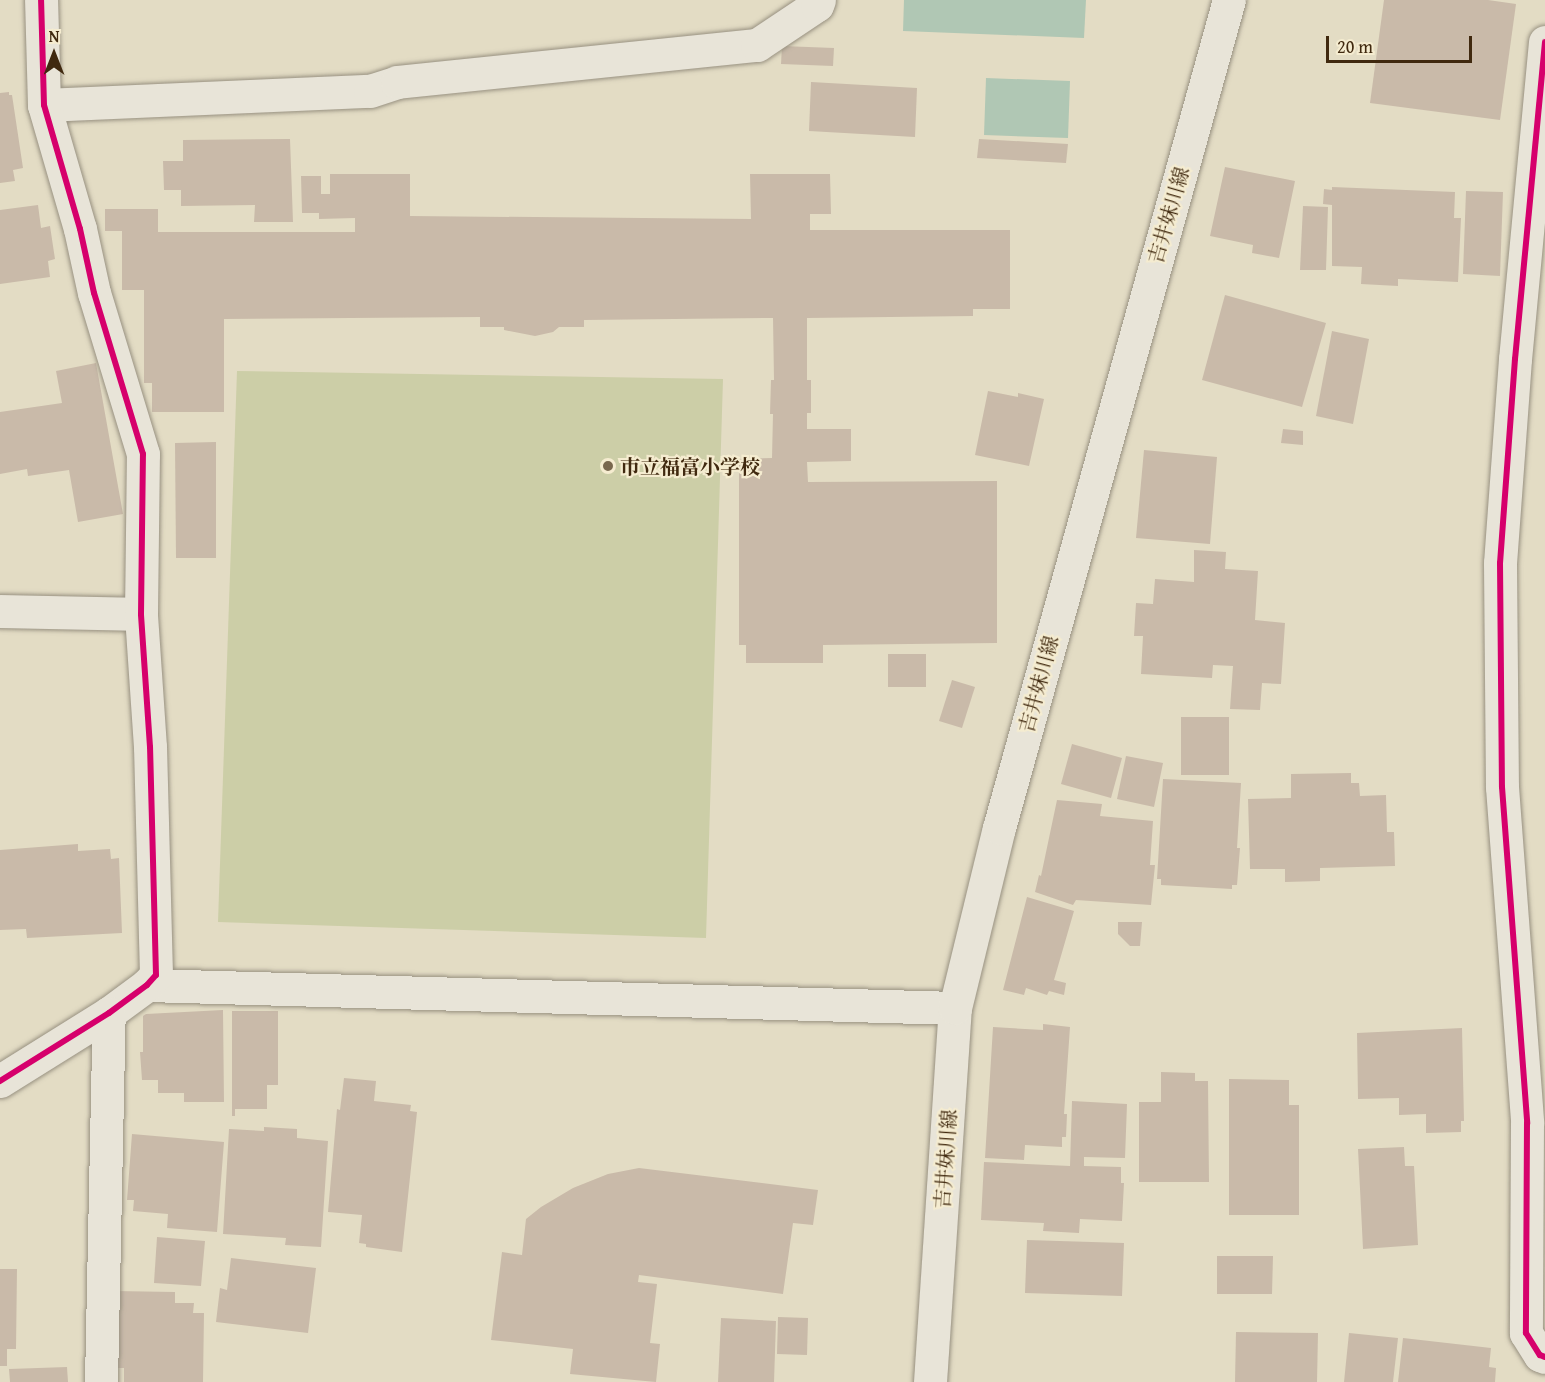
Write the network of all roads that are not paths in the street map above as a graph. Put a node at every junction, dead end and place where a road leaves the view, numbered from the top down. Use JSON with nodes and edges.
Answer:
{"nodes":[{"id":1,"x":41,"y":0,"type":"edge"},
{"id":2,"x":819,"y":0,"type":"edge"},
{"id":3,"x":1228,"y":0,"type":"edge"},
{"id":4,"x":1545,"y":42,"type":"edge"},
{"id":5,"x":45,"y":105,"type":"junction"},
{"id":6,"x":0,"y":611,"type":"edge"},
{"id":7,"x":141,"y":614,"type":"junction"},
{"id":8,"x":147,"y":985,"type":"junction"},
{"id":9,"x":955,"y":1008,"type":"junction"},
{"id":10,"x":109,"y":1013,"type":"junction"},
{"id":11,"x":0,"y":1081,"type":"edge"},
{"id":12,"x":1545,"y":1357,"type":"edge"},
{"id":13,"x":101,"y":1382,"type":"edge"},
{"id":14,"x":930,"y":1382,"type":"edge"}],
"edges":[{"from":1,"to":5,"type":"street"},
{"from":2,"to":5,"type":"street"},
{"from":3,"to":9,"type":"street","name":"吉井妹川線"},
{"from":4,"to":12,"type":"street"},
{"from":5,"to":7,"type":"street"},
{"from":6,"to":7,"type":"street"},
{"from":7,"to":8,"type":"street"},
{"from":8,"to":9,"type":"street"},
{"from":8,"to":10,"type":"street"},
{"from":9,"to":14,"type":"street","name":"吉井妹川線"},
{"from":10,"to":11,"type":"street"},
{"from":10,"to":13,"type":"street"}]}
